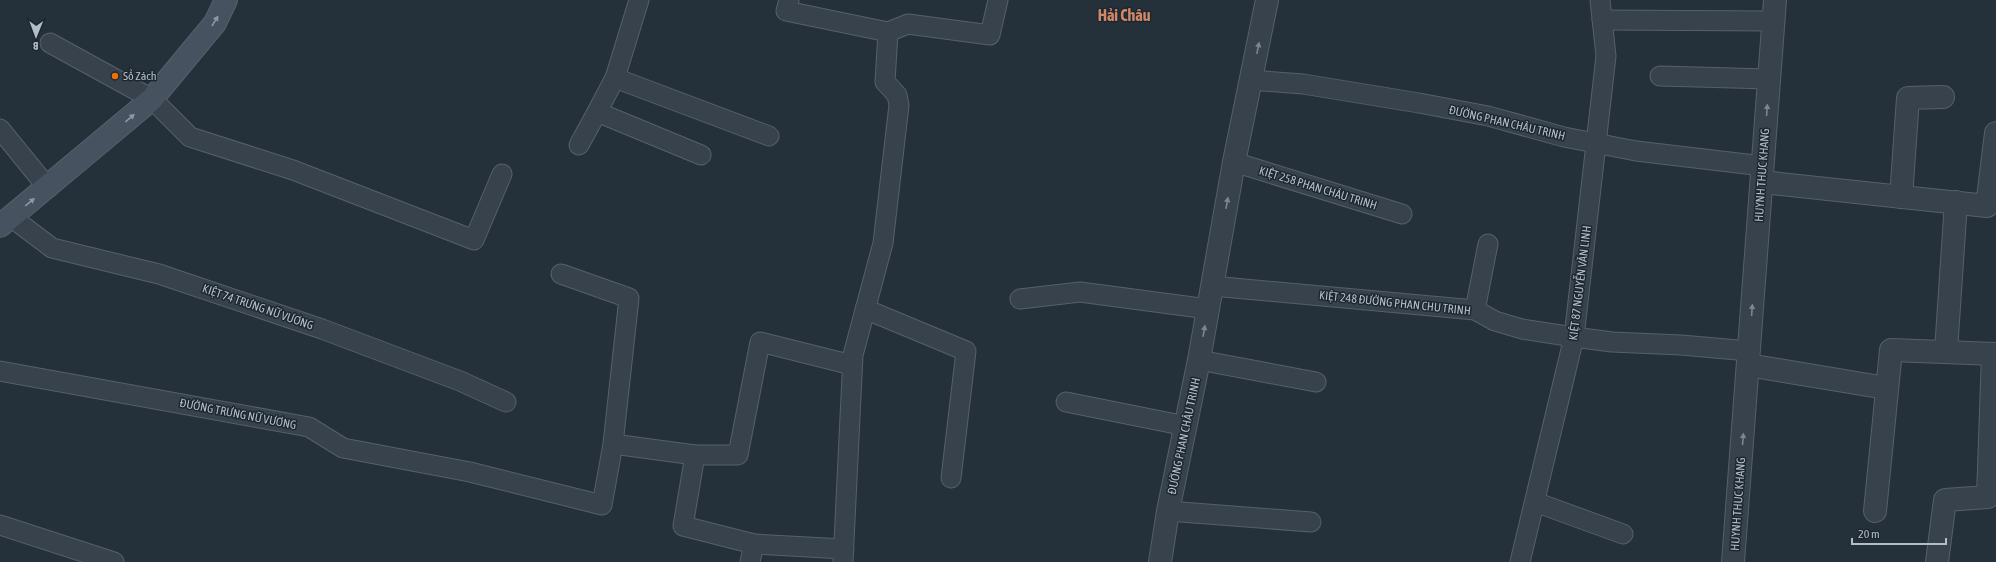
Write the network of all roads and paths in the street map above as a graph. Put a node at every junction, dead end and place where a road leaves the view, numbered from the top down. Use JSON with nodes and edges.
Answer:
{"nodes":[{"id":1,"x":226,"y":0,"type":"edge"},
{"id":2,"x":639,"y":0,"type":"edge"},
{"id":3,"x":789,"y":0,"type":"edge"},
{"id":4,"x":998,"y":0,"type":"edge"},
{"id":5,"x":1267,"y":0,"type":"edge"},
{"id":6,"x":1600,"y":0,"type":"edge"},
{"id":7,"x":1774,"y":10,"type":"edge"},
{"id":8,"x":1602,"y":20,"type":"junction"},
{"id":9,"x":888,"y":32,"type":"junction"},
{"id":10,"x":50,"y":44,"type":"dead end"},
{"id":11,"x":1660,"y":76,"type":"dead end"},
{"id":12,"x":615,"y":78,"type":"junction"},
{"id":13,"x":1769,"y":79,"type":"junction"},
{"id":14,"x":1251,"y":80,"type":"junction"},
{"id":15,"x":1943,"y":97,"type":"dead end"},
{"id":16,"x":152,"y":99,"type":"junction"},
{"id":17,"x":597,"y":112,"type":"junction"},
{"id":18,"x":0,"y":129,"type":"edge"},
{"id":19,"x":1996,"y":133,"type":"edge"},
{"id":20,"x":769,"y":136,"type":"dead end"},
{"id":21,"x":1596,"y":143,"type":"junction"},
{"id":22,"x":579,"y":146,"type":"dead end"},
{"id":23,"x":701,"y":155,"type":"dead end"},
{"id":24,"x":1234,"y":162,"type":"junction"},
{"id":25,"x":502,"y":174,"type":"dead end"},
{"id":26,"x":1762,"y":174,"type":"junction"},
{"id":27,"x":48,"y":188,"type":"junction"},
{"id":28,"x":1901,"y":197,"type":"junction"},
{"id":29,"x":1956,"y":202,"type":"junction"},
{"id":30,"x":1402,"y":214,"type":"dead end"},
{"id":31,"x":6,"y":222,"type":"edge"},
{"id":32,"x":1488,"y":244,"type":"dead end"},
{"id":33,"x":561,"y":274,"type":"dead end"},
{"id":34,"x":1212,"y":286,"type":"junction"},
{"id":35,"x":1020,"y":299,"type":"dead end"},
{"id":36,"x":865,"y":309,"type":"junction"},
{"id":37,"x":1208,"y":309,"type":"junction"},
{"id":38,"x":1475,"y":310,"type":"junction"},
{"id":39,"x":1574,"y":337,"type":"junction"},
{"id":40,"x":1946,"y":351,"type":"junction"},
{"id":41,"x":1994,"y":354,"type":"edge"},
{"id":42,"x":1749,"y":358,"type":"junction"},
{"id":43,"x":1199,"y":360,"type":"junction"},
{"id":44,"x":852,"y":365,"type":"junction"},
{"id":45,"x":0,"y":371,"type":"edge"},
{"id":46,"x":1316,"y":382,"type":"dead end"},
{"id":47,"x":1886,"y":388,"type":"junction"},
{"id":48,"x":506,"y":402,"type":"dead end"},
{"id":49,"x":1066,"y":402,"type":"dead end"},
{"id":50,"x":1186,"y":426,"type":"junction"},
{"id":51,"x":614,"y":444,"type":"junction"},
{"id":52,"x":695,"y":455,"type":"junction"},
{"id":53,"x":951,"y":478,"type":"dead end"},
{"id":54,"x":1535,"y":502,"type":"junction"},
{"id":55,"x":1168,"y":511,"type":"junction"},
{"id":56,"x":1875,"y":511,"type":"dead end"},
{"id":57,"x":1311,"y":522,"type":"dead end"},
{"id":58,"x":0,"y":525,"type":"edge"},
{"id":59,"x":1623,"y":534,"type":"dead end"},
{"id":60,"x":752,"y":553,"type":"edge"},
{"id":61,"x":843,"y":555,"type":"edge"},
{"id":62,"x":114,"y":562,"type":"edge"},
{"id":63,"x":1160,"y":562,"type":"edge"},
{"id":64,"x":1520,"y":562,"type":"edge"},
{"id":65,"x":1733,"y":562,"type":"edge"},
{"id":66,"x":1937,"y":562,"type":"edge"}],
"edges":[{"from":16,"to":1,"type":"main road","one_way":true},
{"from":2,"to":12,"type":"lane"},
{"from":3,"to":9,"type":"lane"},
{"from":4,"to":9,"type":"lane"},
{"from":14,"to":5,"type":"street","name":"ĐƯỜNG PHAN CHÂU TRINH","one_way":true},
{"from":6,"to":8,"type":"lane","name":"KIỆT 87 NGUYỄN VĂN LINH"},
{"from":7,"to":8,"type":"lane"},
{"from":7,"to":13,"type":"street","name":"HUYNH THUC KHANG"},
{"from":8,"to":21,"type":"lane","name":"KIỆT 87 NGUYỄN VĂN LINH"},
{"from":9,"to":36,"type":"lane"},
{"from":10,"to":16,"type":"lane"},
{"from":11,"to":13,"type":"lane"},
{"from":12,"to":17,"type":"lane"},
{"from":12,"to":20,"type":"lane"},
{"from":26,"to":13,"type":"street","name":"HUYNH THUC KHANG","one_way":true},
{"from":14,"to":21,"type":"lane","name":"ĐƯỜNG PHAN CHÂU TRINH"},
{"from":14,"to":24,"type":"street","name":"ĐƯỜNG PHAN CHÂU TRINH"},
{"from":15,"to":28,"type":"street"},
{"from":16,"to":25,"type":"lane"},
{"from":27,"to":16,"type":"main road","one_way":true},
{"from":17,"to":22,"type":"lane"},
{"from":17,"to":23,"type":"lane"},
{"from":18,"to":27,"type":"lane"},
{"from":19,"to":29,"type":"street"},
{"from":21,"to":26,"type":"lane","name":"ĐƯỜNG PHAN CHÂU TRINH"},
{"from":21,"to":39,"type":"lane","name":"KIỆT 87 NGUYỄN VĂN LINH"},
{"from":24,"to":30,"type":"lane","name":"KIỆT 258 PHAN CHÂU TRINH"},
{"from":34,"to":24,"type":"street","name":"ĐƯỜNG PHAN CHÂU TRINH","one_way":true},
{"from":26,"to":28,"type":"street"},
{"from":42,"to":26,"type":"street","name":"HUYNH THUC KHANG","one_way":true},
{"from":31,"to":27,"type":"main road","one_way":true},
{"from":28,"to":29,"type":"street"},
{"from":29,"to":40,"type":"street"},
{"from":31,"to":48,"type":"lane","name":"KIỆT 74 TRƯNG NỮ VƯƠNG"},
{"from":32,"to":38,"type":"lane"},
{"from":33,"to":51,"type":"lane"},
{"from":34,"to":37,"type":"street","name":"ĐƯỜNG PHAN CHÂU TRINH"},
{"from":34,"to":38,"type":"lane","name":"KIỆT 248 ĐƯỜNG PHAN CHU TRINH"},
{"from":35,"to":37,"type":"lane"},
{"from":36,"to":44,"type":"lane"},
{"from":36,"to":53,"type":"lane"},
{"from":43,"to":37,"type":"street","name":"ĐƯỜNG PHAN CHÂU TRINH","one_way":true},
{"from":38,"to":39,"type":"lane","name":"KIỆT 248 ĐƯỜNG PHAN CHU TRINH"},
{"from":39,"to":42,"type":"lane"},
{"from":39,"to":54,"type":"lane","name":"KIỆT 87 NGUYỄN VĂN LINH"},
{"from":40,"to":41,"type":"street"},
{"from":40,"to":47,"type":"street"},
{"from":41,"to":66,"type":"street"},
{"from":42,"to":47,"type":"street"},
{"from":65,"to":42,"type":"street","name":"HUYNH THUC KHANG","one_way":true},
{"from":43,"to":46,"type":"lane"},
{"from":43,"to":50,"type":"street","name":"ĐƯỜNG PHAN CHÂU TRINH"},
{"from":44,"to":52,"type":"lane"},
{"from":44,"to":61,"type":"lane"},
{"from":45,"to":51,"type":"lane","name":"ĐƯỜNG TRƯNG NỮ VƯƠNG"},
{"from":47,"to":56,"type":"street"},
{"from":49,"to":50,"type":"lane"},
{"from":50,"to":55,"type":"street","name":"ĐƯỜNG PHAN CHÂU TRINH"},
{"from":51,"to":52,"type":"lane"},
{"from":52,"to":60,"type":"lane"},
{"from":54,"to":59,"type":"lane"},
{"from":54,"to":64,"type":"lane","name":"KIỆT 87 NGUYỄN VĂN LINH"},
{"from":55,"to":57,"type":"lane"},
{"from":55,"to":63,"type":"street","name":"ĐƯỜNG PHAN CHÂU TRINH"},
{"from":58,"to":62,"type":"lane"},
{"from":60,"to":61,"type":"lane"}]}
